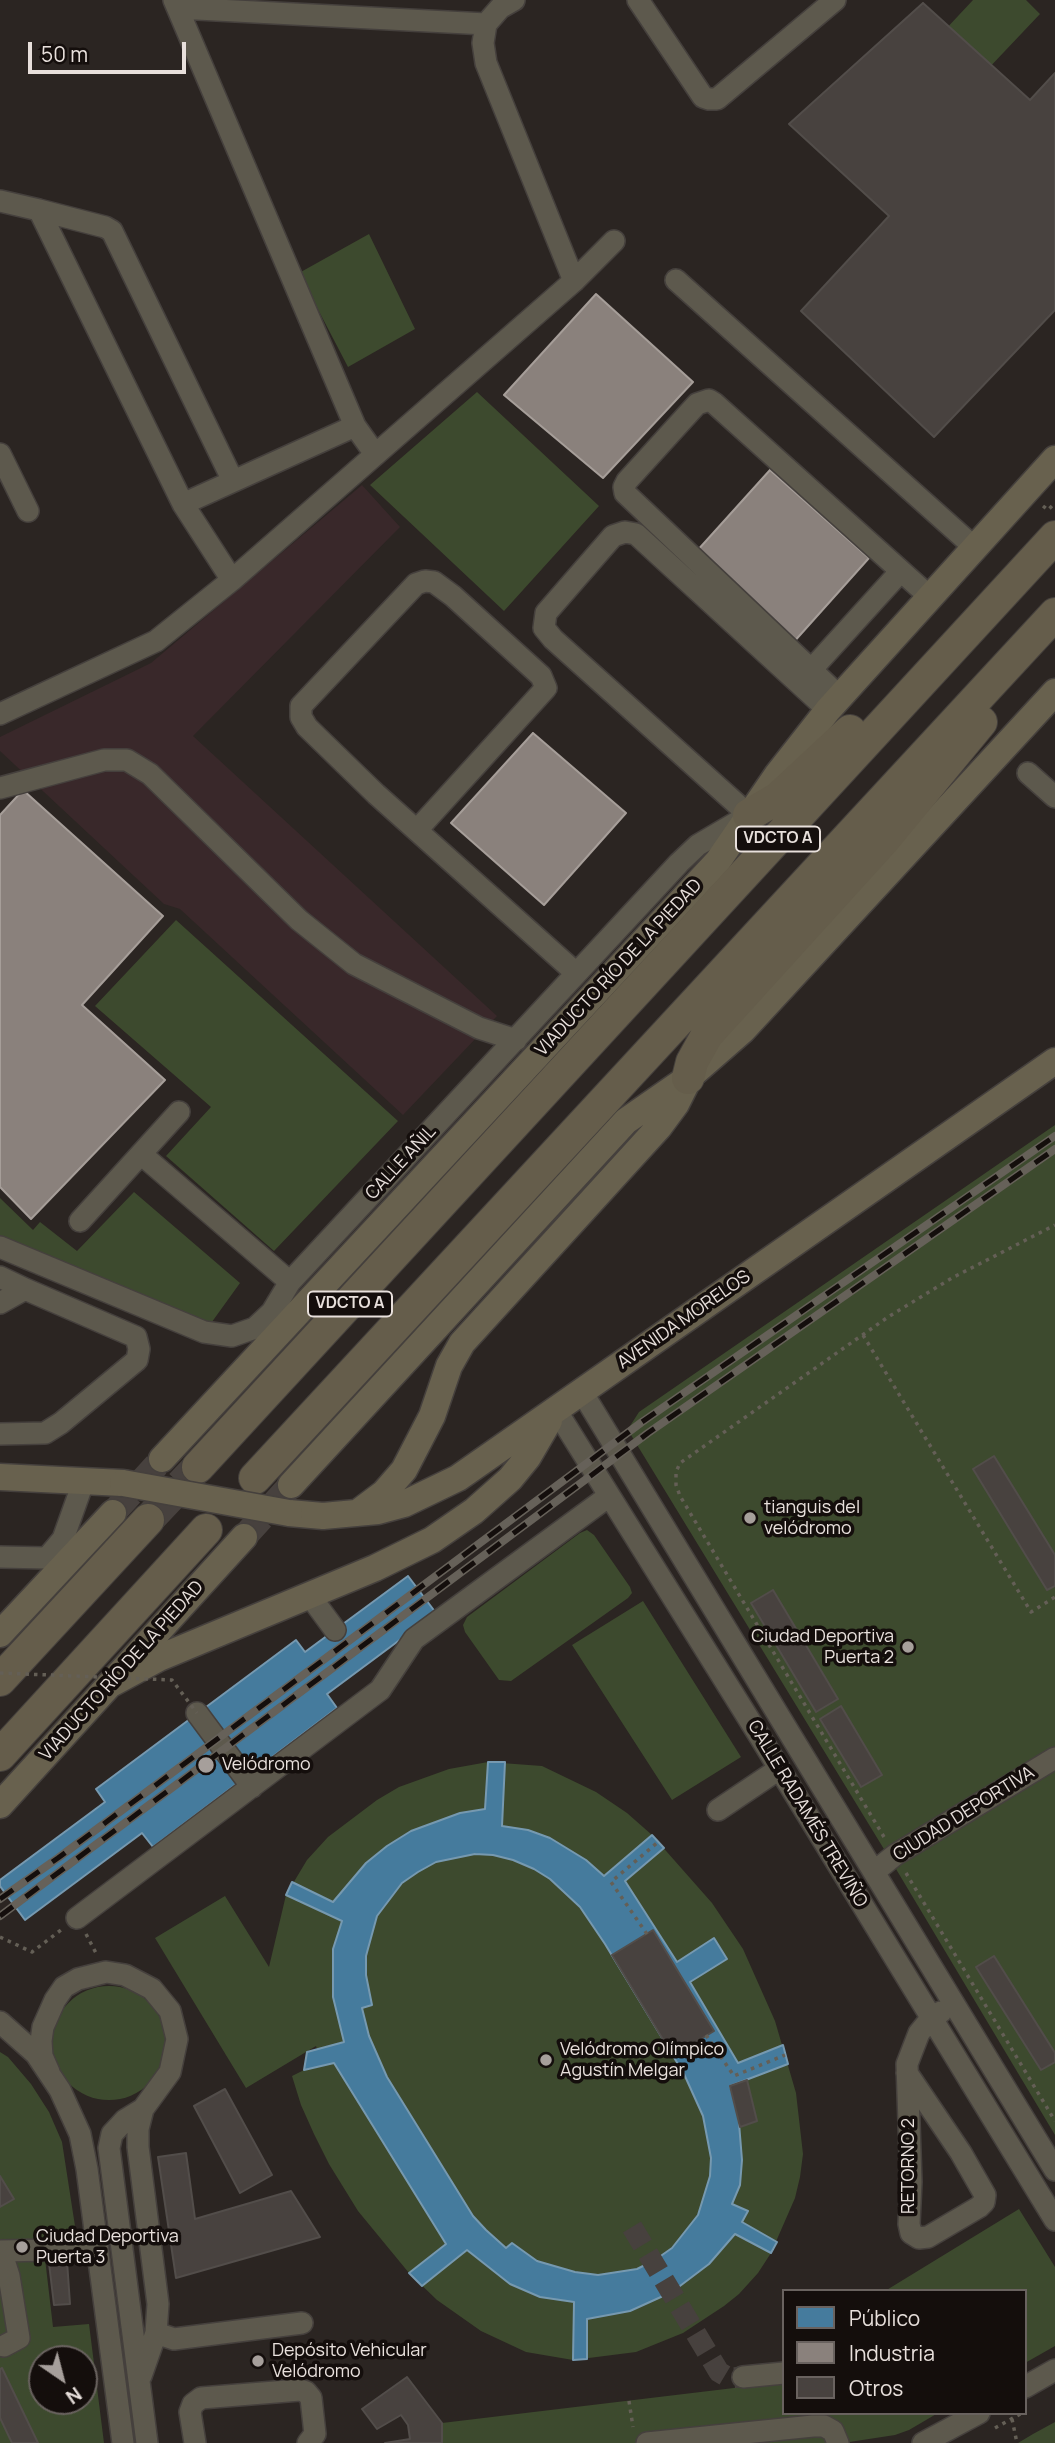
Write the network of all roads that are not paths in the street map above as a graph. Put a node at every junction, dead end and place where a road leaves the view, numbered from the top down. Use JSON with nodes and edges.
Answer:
{"nodes":[{"id":1,"x":514,"y":0,"type":"edge"},
{"id":2,"x":638,"y":0,"type":"edge"},
{"id":3,"x":835,"y":0,"type":"edge"},
{"id":4,"x":176,"y":4,"type":"edge"},
{"id":5,"x":486,"y":24,"type":"junction"},
{"id":6,"x":0,"y":201,"type":"edge"},
{"id":7,"x":38,"y":210,"type":"junction"},
{"id":8,"x":614,"y":241,"type":"dead end"},
{"id":9,"x":676,"y":280,"type":"dead end"},
{"id":10,"x":574,"y":281,"type":"junction"},
{"id":11,"x":355,"y":426,"type":"junction"},
{"id":12,"x":0,"y":454,"type":"edge"},
{"id":13,"x":375,"y":454,"type":"junction"},
{"id":14,"x":1055,"y":459,"type":"edge"},
{"id":15,"x":233,"y":481,"type":"junction"},
{"id":16,"x":183,"y":504,"type":"junction"},
{"id":17,"x":28,"y":510,"type":"dead end"},
{"id":18,"x":1052,"y":524,"type":"edge"},
{"id":19,"x":975,"y":548,"type":"junction"},
{"id":20,"x":900,"y":572,"type":"junction"},
{"id":21,"x":232,"y":580,"type":"junction"},
{"id":22,"x":930,"y":597,"type":"junction"},
{"id":23,"x":1055,"y":614,"type":"edge"},
{"id":24,"x":980,"y":618,"type":"junction"},
{"id":25,"x":811,"y":670,"type":"junction"},
{"id":26,"x":1055,"y":692,"type":"edge"},
{"id":27,"x":834,"y":703,"type":"junction"},
{"id":28,"x":0,"y":715,"type":"edge"},
{"id":29,"x":1028,"y":772,"type":"dead end"},
{"id":30,"x":0,"y":788,"type":"edge"},
{"id":31,"x":1055,"y":797,"type":"edge"},
{"id":32,"x":749,"y":816,"type":"junction"},
{"id":33,"x":417,"y":830,"type":"junction"},
{"id":34,"x":576,"y":973,"type":"junction"},
{"id":35,"x":516,"y":1040,"type":"junction"},
{"id":36,"x":1055,"y":1061,"type":"edge"},
{"id":37,"x":688,"y":1078,"type":"junction"},
{"id":38,"x":179,"y":1112,"type":"dead end"},
{"id":39,"x":141,"y":1154,"type":"junction"},
{"id":40,"x":80,"y":1221,"type":"dead end"},
{"id":41,"x":0,"y":1247,"type":"edge"},
{"id":42,"x":0,"y":1277,"type":"edge"},
{"id":43,"x":290,"y":1282,"type":"junction"},
{"id":44,"x":25,"y":1289,"type":"junction"},
{"id":45,"x":0,"y":1303,"type":"edge"},
{"id":46,"x":582,"y":1392,"type":"junction"},
{"id":47,"x":556,"y":1410,"type":"junction"},
{"id":48,"x":0,"y":1434,"type":"edge"},
{"id":49,"x":163,"y":1459,"type":"tunnel mouth"},
{"id":50,"x":198,"y":1467,"type":"tunnel mouth"},
{"id":51,"x":0,"y":1477,"type":"edge"},
{"id":52,"x":255,"y":1478,"type":"tunnel mouth"},
{"id":53,"x":84,"y":1480,"type":"junction"},
{"id":54,"x":291,"y":1485,"type":"tunnel mouth"},
{"id":55,"x":610,"y":1496,"type":"junction"},
{"id":56,"x":113,"y":1513,"type":"tunnel mouth"},
{"id":57,"x":353,"y":1515,"type":"junction"},
{"id":58,"x":148,"y":1520,"type":"tunnel mouth"},
{"id":59,"x":206,"y":1530,"type":"dead end"},
{"id":60,"x":244,"y":1537,"type":"tunnel mouth"},
{"id":61,"x":0,"y":1557,"type":"edge"},
{"id":62,"x":310,"y":1596,"type":"junction"},
{"id":63,"x":335,"y":1630,"type":"dead end"},
{"id":64,"x":0,"y":1634,"type":"edge"},
{"id":65,"x":0,"y":1680,"type":"edge"},
{"id":66,"x":109,"y":1685,"type":"junction"},
{"id":67,"x":197,"y":1713,"type":"road end"},
{"id":68,"x":782,"y":1722,"type":"junction"},
{"id":69,"x":760,"y":1737,"type":"junction"},
{"id":70,"x":0,"y":1755,"type":"edge"},
{"id":71,"x":1055,"y":1758,"type":"edge"},
{"id":72,"x":779,"y":1769,"type":"junction"},
{"id":73,"x":252,"y":1787,"type":"junction"},
{"id":74,"x":0,"y":1805,"type":"edge"},
{"id":75,"x":718,"y":1810,"type":"dead end"},
{"id":76,"x":873,"y":1872,"type":"junction"},
{"id":77,"x":77,"y":1918,"type":"road end"},
{"id":78,"x":954,"y":2004,"type":"junction"},
{"id":79,"x":932,"y":2017,"type":"junction"},
{"id":80,"x":0,"y":2022,"type":"edge"},
{"id":81,"x":48,"y":2072,"type":"junction"},
{"id":82,"x":907,"y":2073,"type":"junction"},
{"id":83,"x":143,"y":2109,"type":"junction"},
{"id":84,"x":1055,"y":2170,"type":"edge"},
{"id":85,"x":1055,"y":2220,"type":"edge"},
{"id":86,"x":97,"y":2249,"type":"junction"},
{"id":87,"x":302,"y":2323,"type":"dead end"},
{"id":88,"x":156,"y":2333,"type":"junction"},
{"id":89,"x":4,"y":2346,"type":"dead end"},
{"id":90,"x":1055,"y":2370,"type":"edge"},
{"id":91,"x":782,"y":2374,"type":"edge"},
{"id":92,"x":743,"y":2377,"type":"tunnel mouth"},
{"id":93,"x":139,"y":2381,"type":"junction"},
{"id":94,"x":1027,"y":2386,"type":"edge"},
{"id":95,"x":975,"y":2415,"type":"edge"},
{"id":96,"x":832,"y":2429,"type":"edge"},
{"id":97,"x":641,"y":2438,"type":"edge"},
{"id":98,"x":123,"y":2443,"type":"edge"},
{"id":99,"x":147,"y":2443,"type":"edge"},
{"id":100,"x":195,"y":2443,"type":"edge"},
{"id":101,"x":308,"y":2443,"type":"edge"},
{"id":102,"x":923,"y":2443,"type":"edge"}],
"edges":[{"from":1,"to":5,"type":"street"},
{"from":2,"to":3,"type":"street"},
{"from":4,"to":5,"type":"street"},
{"from":4,"to":11,"type":"street"},
{"from":5,"to":10,"type":"street"},
{"from":6,"to":7,"type":"street"},
{"from":7,"to":15,"type":"street"},
{"from":7,"to":16,"type":"street"},
{"from":8,"to":10,"type":"street"},
{"from":9,"to":19,"type":"street"},
{"from":10,"to":13,"type":"street"},
{"from":11,"to":13,"type":"street"},
{"from":11,"to":15,"type":"street"},
{"from":12,"to":17,"type":"street"},
{"from":13,"to":21,"type":"street"},
{"from":14,"to":19,"type":"main road","name":"VIADUCTO RÍO DE LA PIEDAD"},
{"from":15,"to":16,"type":"street"},
{"from":16,"to":21,"type":"street"},
{"from":18,"to":24,"type":"highway","name":"VIADUCTO RÍO DE LA PIEDAD","number":"VDCTO A"},
{"from":19,"to":22,"type":"main road","name":"VIADUCTO RÍO DE LA PIEDAD"},
{"from":20,"to":22,"type":"street"},
{"from":20,"to":25,"type":"street"},
{"from":20,"to":25,"type":"street"},
{"from":21,"to":28,"type":"street"},
{"from":22,"to":27,"type":"main road","name":"VIADUCTO RÍO DE LA PIEDAD"},
{"from":23,"to":37,"type":"highway"},
{"from":23,"to":52,"type":"highway","number":"VDCTO A"},
{"from":24,"to":32,"type":"highway"},
{"from":24,"to":50,"type":"highway","name":"VIADUCTO RÍO DE LA PIEDAD","number":"VDCTO A"},
{"from":25,"to":27,"type":"street"},
{"from":26,"to":37,"type":"main road"},
{"from":27,"to":32,"type":"main road","name":"VIADUCTO RÍO DE LA PIEDAD"},
{"from":27,"to":32,"type":"street"},
{"from":29,"to":31,"type":"street"},
{"from":30,"to":35,"type":"street"},
{"from":32,"to":34,"type":"street","name":"CALLE AÑIL"},
{"from":32,"to":49,"type":"main road","name":"VIADUCTO RÍO DE LA PIEDAD"},
{"from":33,"to":33,"type":"street"},
{"from":33,"to":34,"type":"street"},
{"from":34,"to":35,"type":"street","name":"CALLE AÑIL"},
{"from":35,"to":43,"type":"street","name":"CALLE AÑIL"},
{"from":36,"to":46,"type":"main road","name":"AVENIDA MORELOS"},
{"from":37,"to":54,"type":"main road"},
{"from":37,"to":57,"type":"main road"},
{"from":38,"to":39,"type":"street"},
{"from":39,"to":40,"type":"street"},
{"from":39,"to":43,"type":"street"},
{"from":41,"to":43,"type":"street","name":"CALLE AÑIL"},
{"from":42,"to":44,"type":"street"},
{"from":44,"to":45,"type":"street"},
{"from":44,"to":48,"type":"street"},
{"from":46,"to":47,"type":"main road","name":"AVENIDA MORELOS"},
{"from":46,"to":68,"type":"street","name":"CALLE RADAMÉS TREVIÑO"},
{"from":47,"to":55,"type":"street","name":"CALLE RADAMÉS TREVIÑO"},
{"from":47,"to":57,"type":"main road","name":"AVENIDA MORELOS"},
{"from":47,"to":62,"type":"main road"},
{"from":51,"to":53,"type":"main road"},
{"from":53,"to":57,"type":"main road","name":"AVENIDA MORELOS","bridge":true},
{"from":53,"to":61,"type":"street"},
{"from":55,"to":69,"type":"street","name":"CALLE RADAMÉS TREVIÑO"},
{"from":55,"to":73,"type":"street"},
{"from":56,"to":64,"type":"main road"},
{"from":58,"to":65,"type":"highway"},
{"from":59,"to":70,"type":"highway","name":"VIADUCTO RÍO DE LA PIEDAD"},
{"from":60,"to":66,"type":"main road","name":"VIADUCTO RÍO DE LA PIEDAD"},
{"from":62,"to":63,"type":"street"},
{"from":62,"to":66,"type":"main road"},
{"from":66,"to":74,"type":"main road","name":"VIADUCTO RÍO DE LA PIEDAD"},
{"from":67,"to":73,"type":"street"},
{"from":68,"to":69,"type":"street"},
{"from":68,"to":76,"type":"street","name":"CALLE RADAMÉS TREVIÑO"},
{"from":69,"to":72,"type":"street","name":"CALLE RADAMÉS TREVIÑO"},
{"from":71,"to":76,"type":"street","name":"CIUDAD DEPORTIVA"},
{"from":72,"to":75,"type":"street"},
{"from":72,"to":79,"type":"street","name":"CALLE RADAMÉS TREVIÑO"},
{"from":73,"to":77,"type":"street"},
{"from":76,"to":78,"type":"street","name":"CALLE RADAMÉS TREVIÑO"},
{"from":78,"to":79,"type":"street"},
{"from":78,"to":84,"type":"street","name":"CALLE RADAMÉS TREVIÑO"},
{"from":79,"to":82,"type":"street","name":"RETORNO 2"},
{"from":79,"to":85,"type":"street","name":"CALLE RADAMÉS TREVIÑO"},
{"from":80,"to":81,"type":"street"},
{"from":81,"to":83,"type":"street"},
{"from":81,"to":86,"type":"street"},
{"from":82,"to":82,"type":"street","name":"RETORNO 2"},
{"from":83,"to":88,"type":"street"},
{"from":83,"to":93,"type":"street"},
{"from":86,"to":89,"type":"street"},
{"from":86,"to":98,"type":"street"},
{"from":87,"to":88,"type":"street"},
{"from":88,"to":93,"type":"street"},
{"from":90,"to":94,"type":"street"},
{"from":91,"to":92,"type":"street"},
{"from":93,"to":99,"type":"street"},
{"from":95,"to":102,"type":"street"},
{"from":96,"to":97,"type":"street"},
{"from":100,"to":101,"type":"street"}]}
